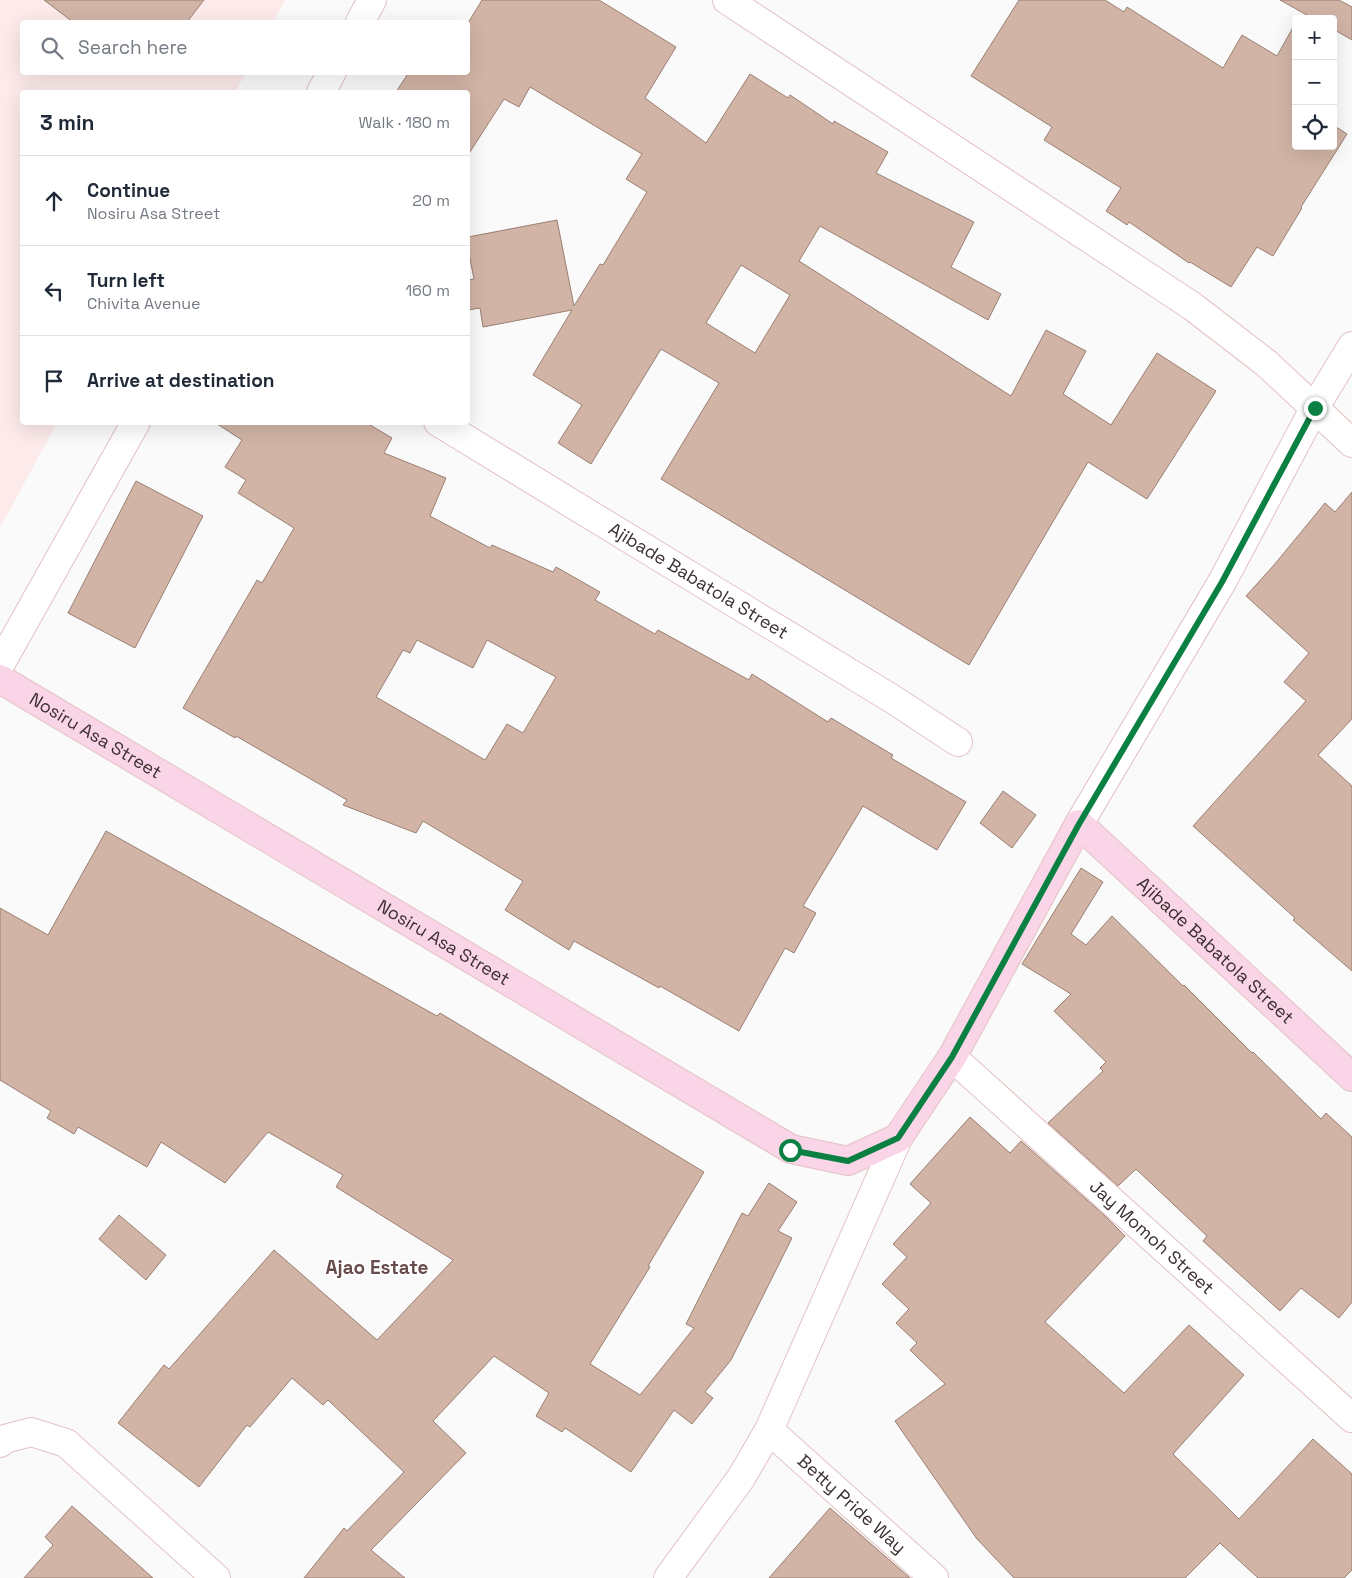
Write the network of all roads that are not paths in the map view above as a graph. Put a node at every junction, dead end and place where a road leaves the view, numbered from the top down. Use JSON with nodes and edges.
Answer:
{"nodes":[{"id":1,"x":372,"y":0,"type":"edge"},
{"id":2,"x":727,"y":0,"type":"edge"},
{"id":3,"x":361,"y":20,"type":"edge"},
{"id":4,"x":330,"y":75,"type":"edge"},
{"id":5,"x":322,"y":90,"type":"edge"},
{"id":6,"x":1352,"y":346,"type":"edge"},
{"id":7,"x":1315,"y":408,"type":"junction"},
{"id":8,"x":134,"y":425,"type":"edge"},
{"id":9,"x":443,"y":425,"type":"edge"},
{"id":10,"x":1352,"y":443,"type":"edge"},
{"id":11,"x":0,"y":665,"type":"edge"},
{"id":12,"x":0,"y":679,"type":"edge"},
{"id":13,"x":958,"y":742,"type":"dead end"},
{"id":14,"x":1079,"y":824,"type":"junction"},
{"id":15,"x":952,"y":1057,"type":"junction"},
{"id":16,"x":1352,"y":1077,"type":"edge"},
{"id":17,"x":898,"y":1138,"type":"junction"},
{"id":18,"x":1352,"y":1418,"type":"edge"},
{"id":19,"x":769,"y":1430,"type":"junction"},
{"id":20,"x":0,"y":1443,"type":"edge"},
{"id":21,"x":216,"y":1578,"type":"edge"},
{"id":22,"x":668,"y":1578,"type":"edge"},
{"id":23,"x":934,"y":1578,"type":"edge"}],
"edges":[{"from":1,"to":3,"type":"street"},
{"from":2,"to":7,"type":"street"},
{"from":4,"to":5,"type":"street"},
{"from":6,"to":7,"type":"street"},
{"from":7,"to":10,"type":"street"},
{"from":7,"to":14,"type":"street"},
{"from":8,"to":11,"type":"street"},
{"from":9,"to":13,"type":"street","name":"Ajibade Babatola Street"},
{"from":12,"to":17,"type":"street","name":"Nosiru Asa Street"},
{"from":14,"to":15,"type":"street"},
{"from":14,"to":16,"type":"street","name":"Ajibade Babatola Street"},
{"from":15,"to":17,"type":"street"},
{"from":15,"to":18,"type":"street","name":"Jay Momoh Street"},
{"from":17,"to":19,"type":"street"},
{"from":19,"to":22,"type":"street"},
{"from":19,"to":23,"type":"street","name":"Betty Pride Way"},
{"from":20,"to":21,"type":"street"}]}
